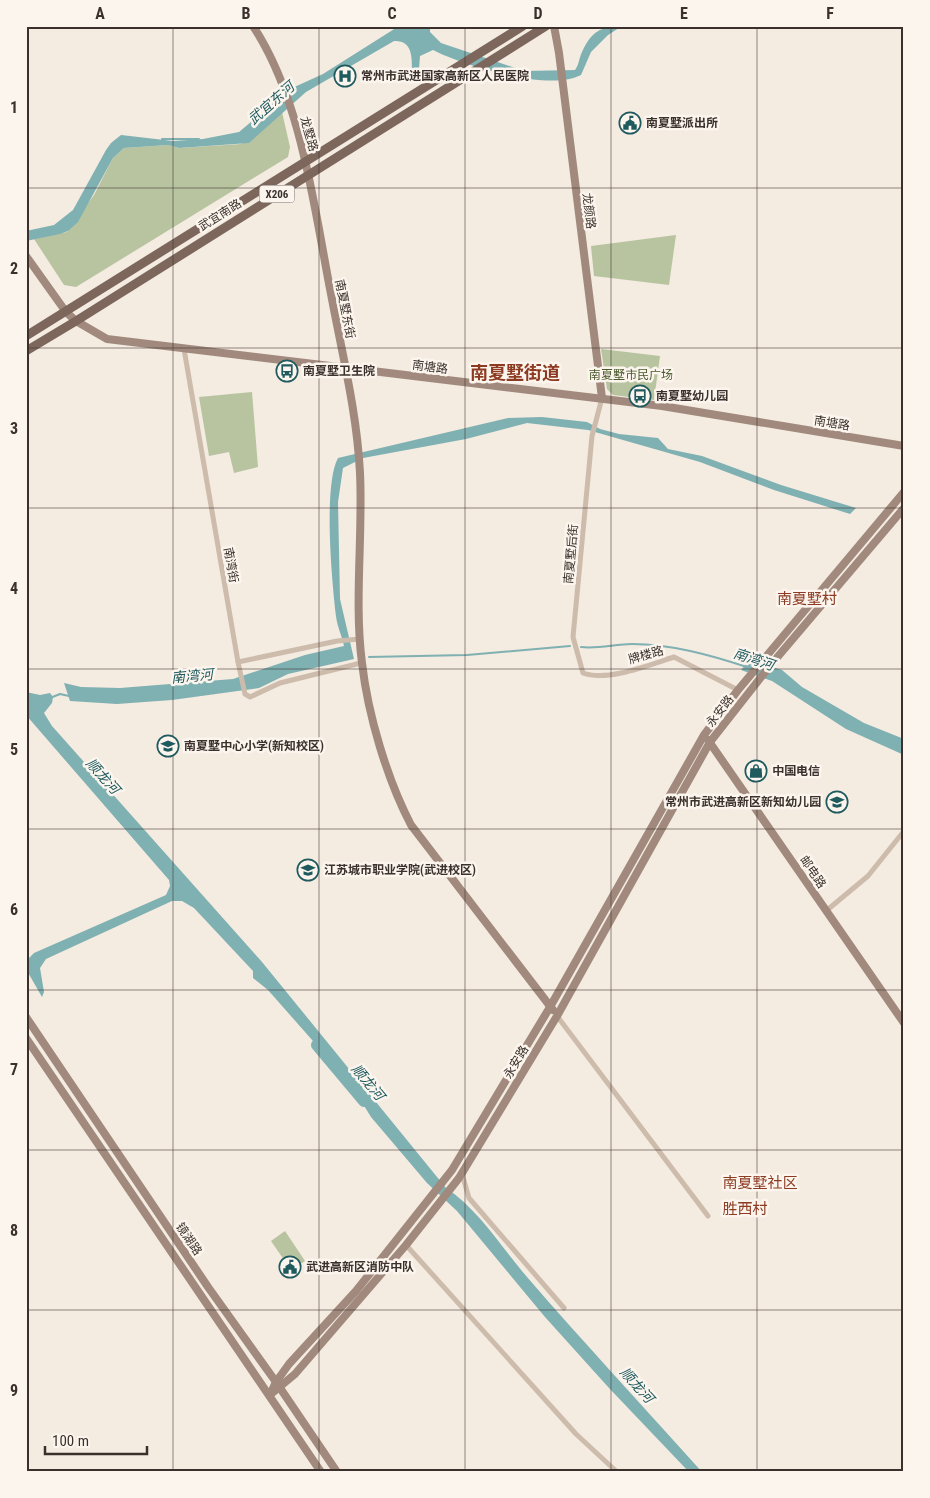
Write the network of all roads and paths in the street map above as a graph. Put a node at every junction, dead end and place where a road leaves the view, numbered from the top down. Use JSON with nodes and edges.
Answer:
{"nodes":[{"id":1,"x":253,"y":26,"type":"edge"},
{"id":2,"x":546,"y":26,"type":"edge"},
{"id":3,"x":554,"y":26,"type":"edge"},
{"id":4,"x":521,"y":27,"type":"edge"},
{"id":5,"x":306,"y":163,"type":"junction"},
{"id":6,"x":308,"y":175,"type":"junction"},
{"id":7,"x":26,"y":256,"type":"edge"},
{"id":8,"x":66,"y":312,"type":"junction"},
{"id":9,"x":76,"y":322,"type":"junction"},
{"id":10,"x":26,"y":336,"type":"edge"},
{"id":11,"x":184,"y":349,"type":"junction"},
{"id":12,"x":26,"y":350,"type":"edge"},
{"id":13,"x":346,"y":369,"type":"junction"},
{"id":14,"x":602,"y":398,"type":"junction"},
{"id":15,"x":903,"y":446,"type":"edge"},
{"id":16,"x":904,"y":492,"type":"edge"},
{"id":17,"x":904,"y":508,"type":"edge"},
{"id":18,"x":357,"y":639,"type":"junction"},
{"id":19,"x":238,"y":662,"type":"junction"},
{"id":20,"x":362,"y":663,"type":"junction"},
{"id":21,"x":765,"y":666,"type":"junction"},
{"id":22,"x":583,"y":673,"type":"joint"},
{"id":23,"x":738,"y":690,"type":"junction"},
{"id":24,"x":704,"y":735,"type":"junction"},
{"id":25,"x":710,"y":742,"type":"junction"},
{"id":26,"x":904,"y":830,"type":"edge"},
{"id":27,"x":826,"y":911,"type":"junction"},
{"id":28,"x":550,"y":1007,"type":"junction"},
{"id":29,"x":557,"y":1016,"type":"junction"},
{"id":30,"x":26,"y":1017,"type":"edge"},
{"id":31,"x":904,"y":1023,"type":"edge"},
{"id":32,"x":26,"y":1038,"type":"edge"},
{"id":33,"x":461,"y":1176,"type":"junction"},
{"id":34,"x":708,"y":1216,"type":"dead end"},
{"id":35,"x":406,"y":1245,"type":"junction"},
{"id":36,"x":564,"y":1308,"type":"dead end"},
{"id":37,"x":278,"y":1384,"type":"junction"},
{"id":38,"x":270,"y":1395,"type":"junction"},
{"id":39,"x":321,"y":1472,"type":"edge"},
{"id":40,"x":336,"y":1472,"type":"edge"},
{"id":41,"x":617,"y":1472,"type":"edge"}],
"edges":[{"from":1,"to":5,"type":"street","name":"龙墅路"},
{"from":2,"to":6,"type":"main road","name":"武宜南路","number":"X206"},
{"from":3,"to":14,"type":"street","name":"龙颜路"},
{"from":4,"to":5,"type":"main road","name":"武宜南路","number":"X206"},
{"from":5,"to":6,"type":"street","name":"南夏墅东街"},
{"from":5,"to":8,"type":"main road","name":"武宜南路","number":"X206"},
{"from":6,"to":9,"type":"main road","name":"武宜南路","number":"X206"},
{"from":6,"to":13,"type":"street","name":"南夏墅东街"},
{"from":7,"to":8,"type":"street","name":"南塘路"},
{"from":8,"to":9,"type":"street","name":"南塘路"},
{"from":8,"to":10,"type":"main road","name":"武宜南路","number":"X206"},
{"from":9,"to":11,"type":"street","name":"南塘路"},
{"from":9,"to":12,"type":"main road","name":"武宜南路","number":"X206"},
{"from":11,"to":13,"type":"street","name":"南塘路"},
{"from":11,"to":19,"type":"street","name":"南湾街"},
{"from":13,"to":14,"type":"street","name":"南塘路"},
{"from":13,"to":18,"type":"street","name":"南夏墅东街"},
{"from":14,"to":15,"type":"street","name":"南塘路"},
{"from":14,"to":22,"type":"street","name":"南夏墅后街"},
{"from":16,"to":21,"type":"street","name":"永安路"},
{"from":17,"to":21,"type":"street","name":"永安路"},
{"from":18,"to":19,"type":"street"},
{"from":18,"to":20,"type":"street","name":"南夏墅东街"},
{"from":19,"to":20,"type":"street","name":"南湾街"},
{"from":20,"to":28,"type":"street","name":"南夏墅东街"},
{"from":21,"to":23,"type":"street","name":"永安路"},
{"from":21,"to":25,"type":"street","name":"永安路"},
{"from":22,"to":23,"type":"street","name":"牌楼路"},
{"from":23,"to":24,"type":"street","name":"永安路"},
{"from":24,"to":25,"type":"street","name":"邮电路"},
{"from":24,"to":28,"type":"street","name":"永安路"},
{"from":25,"to":27,"type":"street","name":"邮电路"},
{"from":25,"to":29,"type":"street","name":"永安路"},
{"from":26,"to":27,"type":"street"},
{"from":27,"to":31,"type":"street","name":"邮电路"},
{"from":28,"to":29,"type":"street","name":"南夏墅东街"},
{"from":28,"to":37,"type":"street","name":"永安路"},
{"from":29,"to":33,"type":"street","name":"永安路"},
{"from":29,"to":34,"type":"street"},
{"from":30,"to":37,"type":"street","name":"镜湖路"},
{"from":32,"to":38,"type":"street","name":"镜湖路"},
{"from":33,"to":35,"type":"street","name":"永安路"},
{"from":33,"to":36,"type":"street"},
{"from":35,"to":37,"type":"street","name":"永安路"},
{"from":35,"to":41,"type":"street"},
{"from":37,"to":38,"type":"street","name":"永安路"},
{"from":37,"to":40,"type":"street","name":"镜湖路"},
{"from":38,"to":39,"type":"street","name":"镜湖路"}]}
